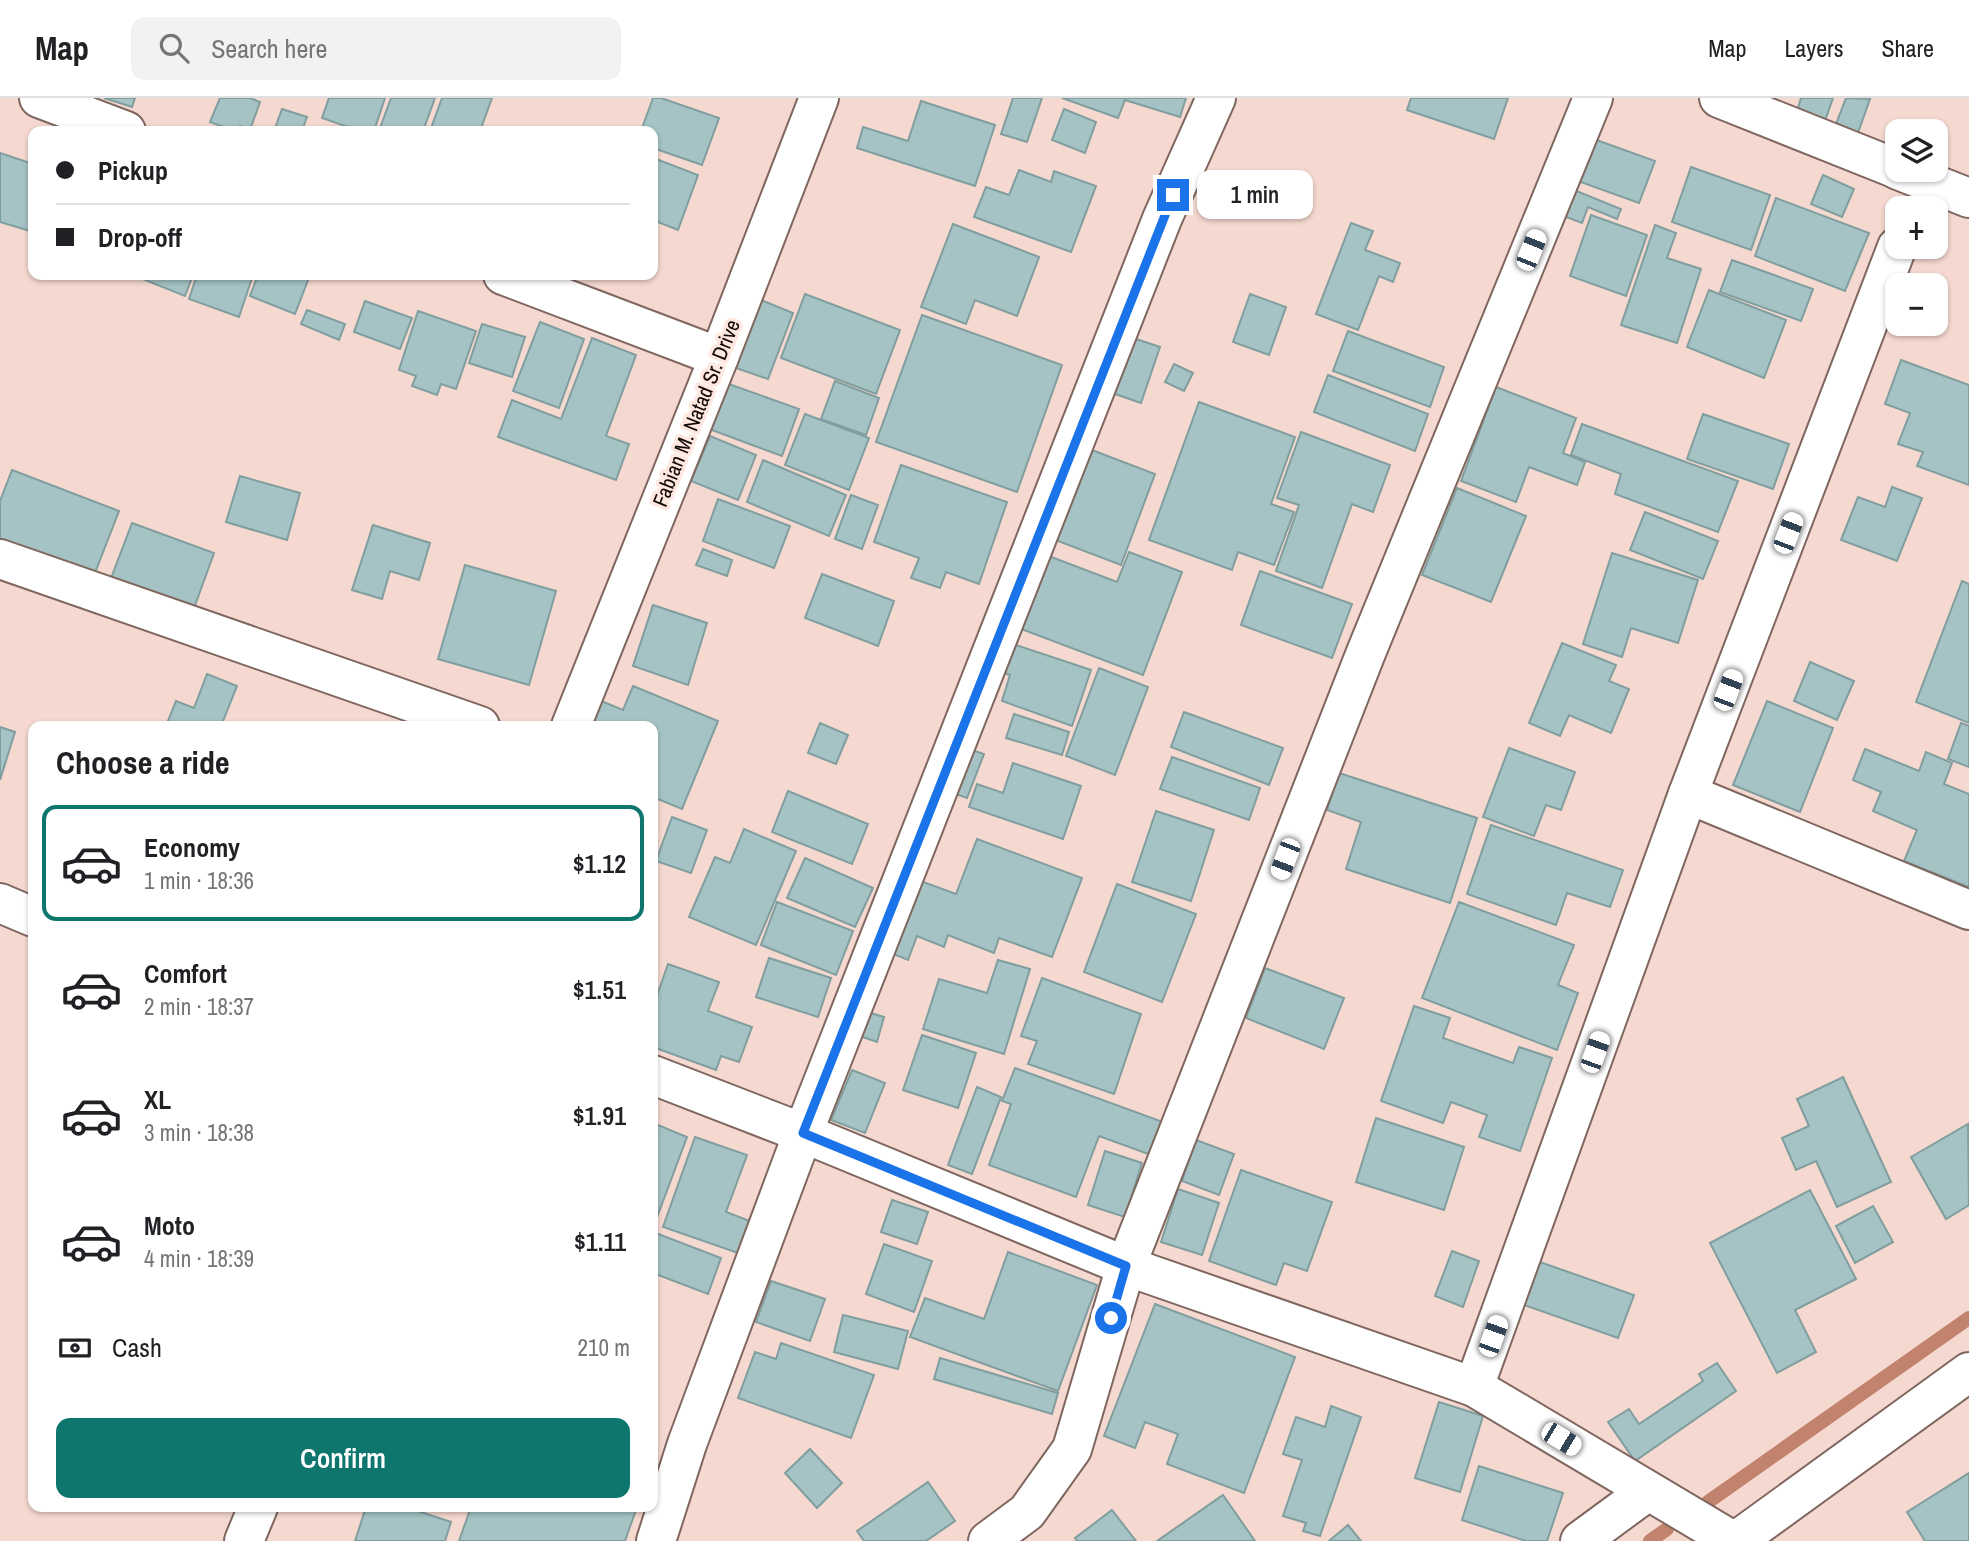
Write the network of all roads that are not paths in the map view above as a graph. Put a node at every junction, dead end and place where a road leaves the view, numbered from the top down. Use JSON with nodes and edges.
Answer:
{"nodes":[{"id":1,"x":39,"y":98,"type":"edge"},
{"id":2,"x":819,"y":98,"type":"edge"},
{"id":3,"x":1216,"y":98,"type":"edge"},
{"id":4,"x":1593,"y":98,"type":"edge"},
{"id":5,"x":1719,"y":98,"type":"edge"},
{"id":6,"x":113,"y":126,"type":"edge"},
{"id":7,"x":1885,"y":172,"type":"edge"},
{"id":8,"x":1907,"y":182,"type":"edge"},
{"id":9,"x":1969,"y":198,"type":"edge"},
{"id":10,"x":1892,"y":259,"type":"edge"},
{"id":11,"x":516,"y":280,"type":"edge"},
{"id":12,"x":719,"y":357,"type":"junction"},
{"id":13,"x":0,"y":559,"type":"edge"},
{"id":14,"x":466,"y":721,"type":"edge"},
{"id":15,"x":573,"y":721,"type":"edge"},
{"id":16,"x":1688,"y":794,"type":"junction"},
{"id":17,"x":0,"y":903,"type":"edge"},
{"id":18,"x":1969,"y":910,"type":"edge"},
{"id":19,"x":28,"y":915,"type":"edge"},
{"id":20,"x":658,"y":1077,"type":"edge"},
{"id":21,"x":803,"y":1133,"type":"junction"},
{"id":22,"x":1126,"y":1266,"type":"junction"},
{"id":23,"x":1969,"y":1372,"type":"edge"},
{"id":24,"x":1474,"y":1387,"type":"junction"},
{"id":25,"x":1648,"y":1491,"type":"junction"},
{"id":26,"x":256,"y":1512,"type":"edge"},
{"id":27,"x":244,"y":1541,"type":"edge"},
{"id":28,"x":656,"y":1541,"type":"edge"},
{"id":29,"x":988,"y":1541,"type":"edge"},
{"id":30,"x":1580,"y":1541,"type":"edge"},
{"id":31,"x":1735,"y":1541,"type":"edge"}],
"edges":[{"from":1,"to":6,"type":"street"},
{"from":2,"to":12,"type":"street","name":"Fabian M. Natad Sr. Drive"},
{"from":3,"to":21,"type":"street"},
{"from":4,"to":22,"type":"street"},
{"from":5,"to":7,"type":"street"},
{"from":8,"to":9,"type":"street"},
{"from":10,"to":16,"type":"street"},
{"from":11,"to":12,"type":"street"},
{"from":12,"to":15,"type":"street","name":"Fabian M. Natad Sr. Drive"},
{"from":13,"to":14,"type":"street"},
{"from":16,"to":18,"type":"street"},
{"from":16,"to":24,"type":"street"},
{"from":17,"to":19,"type":"street"},
{"from":20,"to":21,"type":"street"},
{"from":21,"to":22,"type":"street"},
{"from":21,"to":28,"type":"street"},
{"from":22,"to":24,"type":"street"},
{"from":22,"to":29,"type":"street"},
{"from":23,"to":31,"type":"street"},
{"from":24,"to":25,"type":"street"},
{"from":25,"to":30,"type":"street"},
{"from":25,"to":31,"type":"street"},
{"from":26,"to":27,"type":"street"}]}
